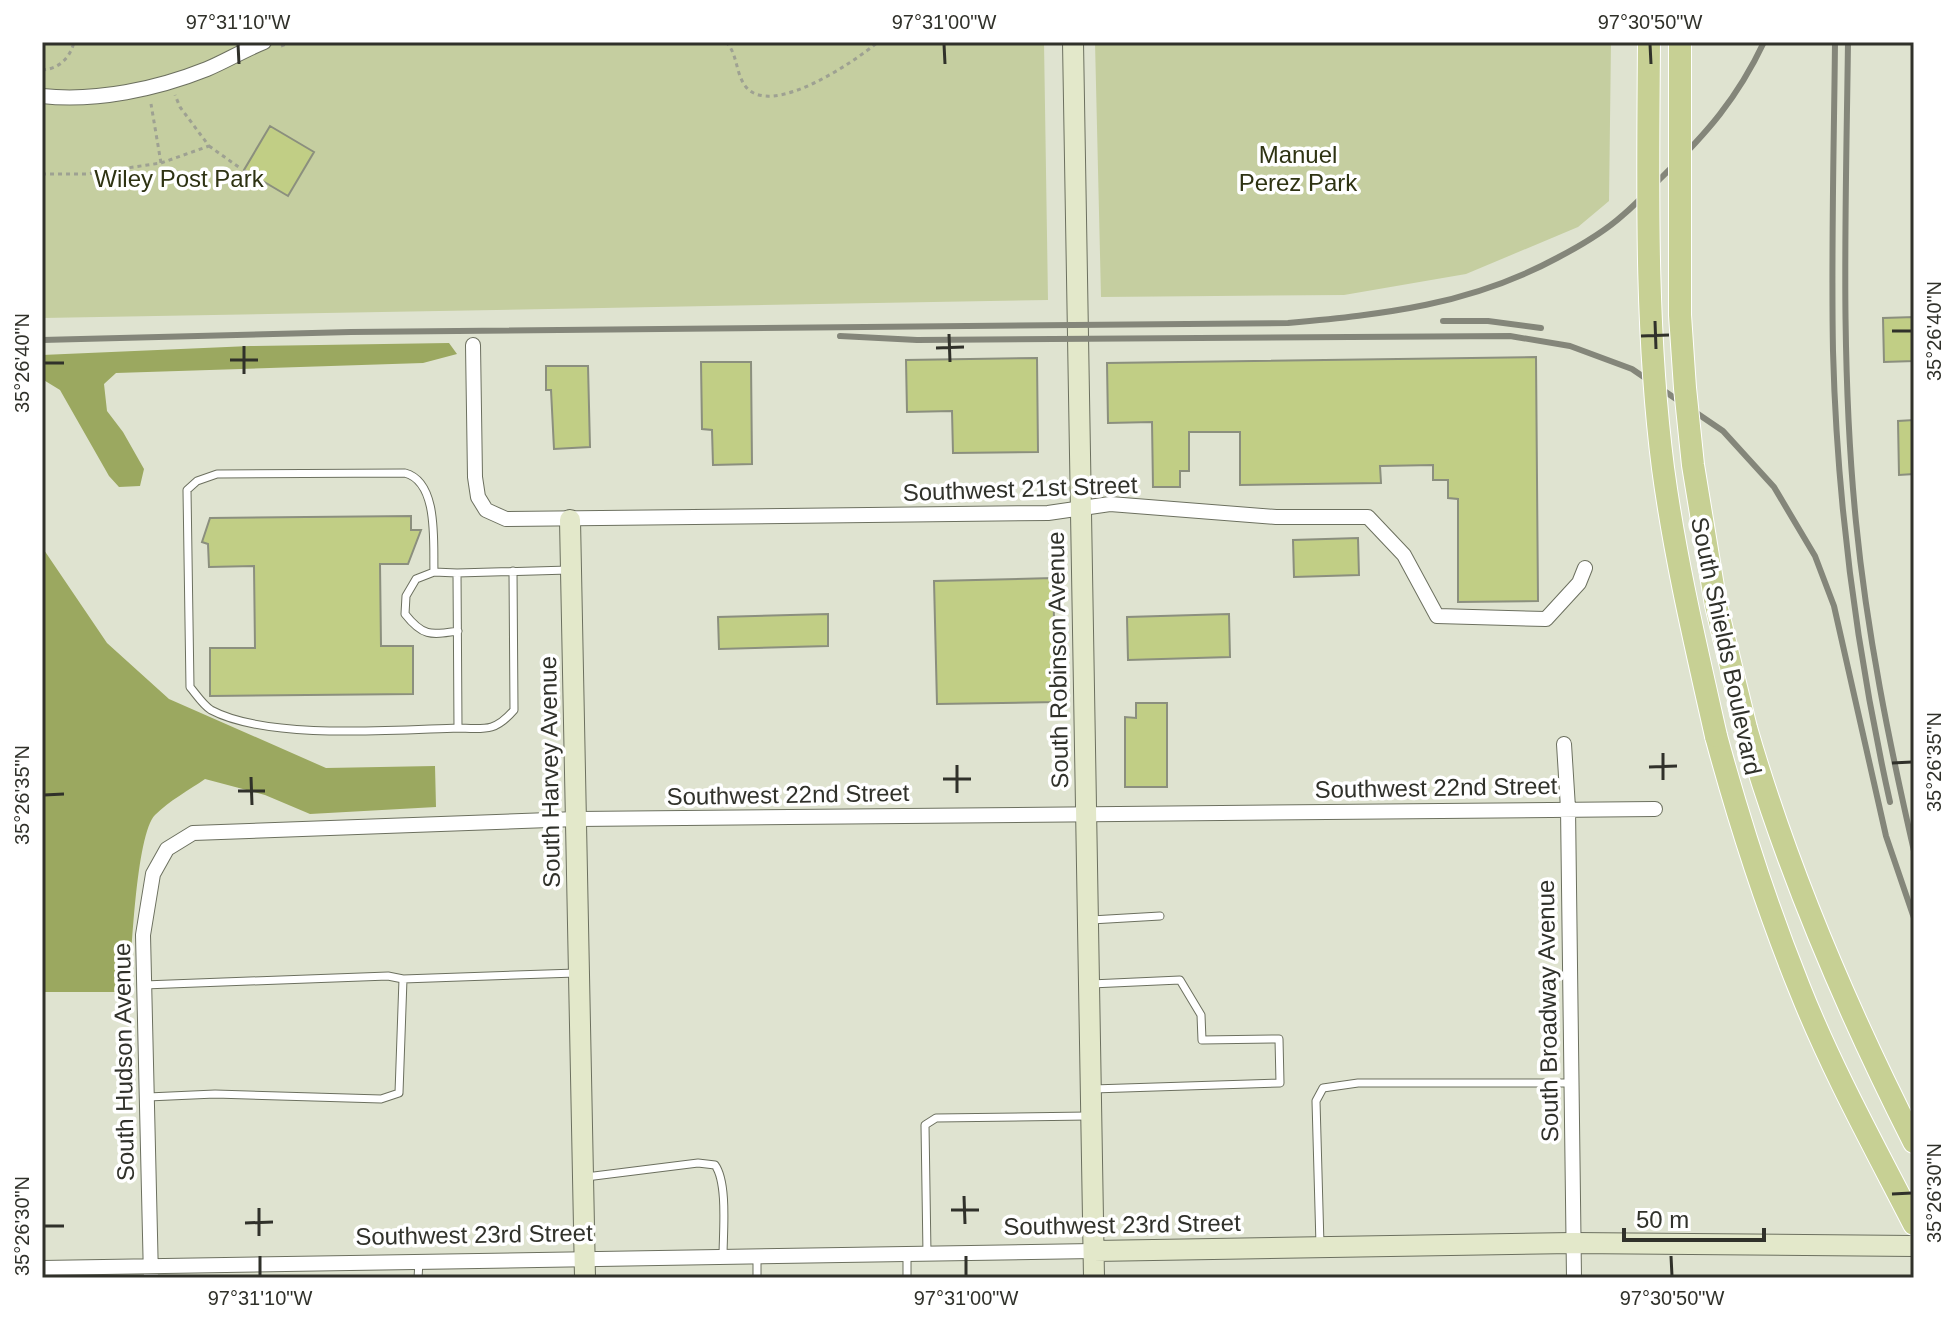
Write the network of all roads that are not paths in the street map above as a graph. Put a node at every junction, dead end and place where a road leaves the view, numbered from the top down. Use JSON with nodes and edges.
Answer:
{"nodes":[{"id":1,"x":1073,"y":42,"type":"edge"},
{"id":2,"x":1649,"y":42,"type":"edge"},
{"id":3,"x":1680,"y":42,"type":"edge"},
{"id":4,"x":271,"y":45,"type":"edge"},
{"id":5,"x":42,"y":96,"type":"edge"},
{"id":6,"x":473,"y":345,"type":"dead end"},
{"id":7,"x":1082,"y":508,"type":"junction"},
{"id":8,"x":570,"y":520,"type":"junction"},
{"id":9,"x":1585,"y":568,"type":"dead end"},
{"id":10,"x":572,"y":570,"type":"junction"},
{"id":11,"x":513,"y":571,"type":"junction"},
{"id":12,"x":434,"y":572,"type":"junction"},
{"id":13,"x":457,"y":573,"type":"junction"},
{"id":14,"x":458,"y":631,"type":"junction"},
{"id":15,"x":458,"y":728,"type":"junction"},
{"id":16,"x":1564,"y":744,"type":"dead end"},
{"id":17,"x":1568,"y":808,"type":"junction"},
{"id":18,"x":1655,"y":809,"type":"dead end"},
{"id":19,"x":1087,"y":814,"type":"junction"},
{"id":20,"x":577,"y":819,"type":"junction"},
{"id":21,"x":167,"y":849,"type":"joint"},
{"id":22,"x":1160,"y":916,"type":"dead end"},
{"id":23,"x":1088,"y":920,"type":"junction"},
{"id":24,"x":580,"y":973,"type":"junction"},
{"id":25,"x":403,"y":979,"type":"junction"},
{"id":26,"x":1089,"y":984,"type":"junction"},
{"id":27,"x":144,"y":985,"type":"junction"},
{"id":28,"x":1571,"y":1083,"type":"junction"},
{"id":29,"x":1091,"y":1089,"type":"junction"},
{"id":30,"x":147,"y":1097,"type":"junction"},
{"id":31,"x":1091,"y":1116,"type":"junction"},
{"id":32,"x":1914,"y":1142,"type":"edge"},
{"id":33,"x":584,"y":1177,"type":"junction"},
{"id":34,"x":1914,"y":1224,"type":"edge"},
{"id":35,"x":1573,"y":1243,"type":"junction"},
{"id":36,"x":1914,"y":1246,"type":"edge"},
{"id":37,"x":1320,"y":1247,"type":"junction"},
{"id":38,"x":1094,"y":1251,"type":"junction"},
{"id":39,"x":907,"y":1254,"type":"junction"},
{"id":40,"x":927,"y":1254,"type":"junction"},
{"id":41,"x":723,"y":1257,"type":"junction"},
{"id":42,"x":757,"y":1257,"type":"junction"},
{"id":43,"x":419,"y":1262,"type":"junction"},
{"id":44,"x":42,"y":1268,"type":"edge"},
{"id":45,"x":585,"y":1269,"type":"edge"},
{"id":46,"x":151,"y":1272,"type":"edge"},
{"id":47,"x":418,"y":1278,"type":"edge"},
{"id":48,"x":757,"y":1278,"type":"edge"},
{"id":49,"x":907,"y":1278,"type":"edge"},
{"id":50,"x":1094,"y":1278,"type":"edge"},
{"id":51,"x":1574,"y":1278,"type":"edge"}],
"edges":[{"from":1,"to":7,"type":"street","name":"South Robinson Avenue"},
{"from":2,"to":34,"type":"main road","name":"South Shields Boulevard","bridge":true},
{"from":3,"to":32,"type":"main road","name":"South Shields Boulevard","bridge":true},
{"from":4,"to":5,"type":"street"},
{"from":6,"to":8,"type":"street"},
{"from":7,"to":8,"type":"street","name":"Southwest 21st Street"},
{"from":7,"to":9,"type":"street","name":"Southwest 21st Street"},
{"from":7,"to":19,"type":"street","name":"South Robinson Avenue"},
{"from":8,"to":10,"type":"street","name":"South Harvey Avenue"},
{"from":10,"to":11,"type":"lane"},
{"from":10,"to":20,"type":"street","name":"South Harvey Avenue"},
{"from":11,"to":13,"type":"lane"},
{"from":11,"to":15,"type":"lane"},
{"from":12,"to":13,"type":"lane"},
{"from":12,"to":14,"type":"lane"},
{"from":12,"to":15,"type":"lane"},
{"from":13,"to":14,"type":"lane"},
{"from":14,"to":15,"type":"lane"},
{"from":16,"to":17,"type":"street","name":"South Broadway Avenue"},
{"from":17,"to":18,"type":"street","name":"Southwest 22nd Street"},
{"from":17,"to":19,"type":"street","name":"Southwest 22nd Street"},
{"from":17,"to":28,"type":"street","name":"South Broadway Avenue"},
{"from":19,"to":20,"type":"street","name":"Southwest 22nd Street"},
{"from":19,"to":23,"type":"street","name":"South Robinson Avenue"},
{"from":20,"to":21,"type":"street","name":"Southwest 22nd Street"},
{"from":20,"to":24,"type":"street","name":"South Harvey Avenue"},
{"from":21,"to":27,"type":"street","name":"South Hudson Avenue"},
{"from":22,"to":23,"type":"lane"},
{"from":23,"to":26,"type":"street","name":"South Robinson Avenue"},
{"from":24,"to":25,"type":"lane"},
{"from":24,"to":33,"type":"street","name":"South Harvey Avenue"},
{"from":25,"to":27,"type":"lane"},
{"from":25,"to":30,"type":"lane"},
{"from":26,"to":29,"type":"street","name":"South Robinson Avenue"},
{"from":26,"to":29,"type":"lane"},
{"from":27,"to":30,"type":"street","name":"South Hudson Avenue"},
{"from":28,"to":35,"type":"street","name":"South Broadway Avenue"},
{"from":28,"to":37,"type":"lane"},
{"from":29,"to":31,"type":"street","name":"South Robinson Avenue"},
{"from":30,"to":46,"type":"street","name":"South Hudson Avenue"},
{"from":31,"to":38,"type":"street","name":"South Robinson Avenue"},
{"from":31,"to":40,"type":"lane"},
{"from":33,"to":41,"type":"lane"},
{"from":33,"to":45,"type":"street","name":"South Harvey Avenue"},
{"from":35,"to":36,"type":"street","name":"Southwest 23rd Street"},
{"from":35,"to":37,"type":"street","name":"Southwest 23rd Street"},
{"from":35,"to":51,"type":"street","name":"South Broadway Avenue"},
{"from":37,"to":38,"type":"street","name":"Southwest 23rd Street"},
{"from":38,"to":40,"type":"street","name":"Southwest 23rd Street"},
{"from":38,"to":50,"type":"street","name":"South Robinson Avenue"},
{"from":39,"to":40,"type":"street","name":"Southwest 23rd Street"},
{"from":39,"to":42,"type":"street","name":"Southwest 23rd Street"},
{"from":39,"to":49,"type":"lane"},
{"from":41,"to":42,"type":"street","name":"Southwest 23rd Street"},
{"from":41,"to":45,"type":"street","name":"Southwest 23rd Street"},
{"from":42,"to":48,"type":"lane"},
{"from":43,"to":45,"type":"street","name":"Southwest 23rd Street"},
{"from":43,"to":46,"type":"street","name":"Southwest 23rd Street"},
{"from":43,"to":47,"type":"lane"},
{"from":44,"to":46,"type":"street","name":"Southwest 23rd Street"}]}
